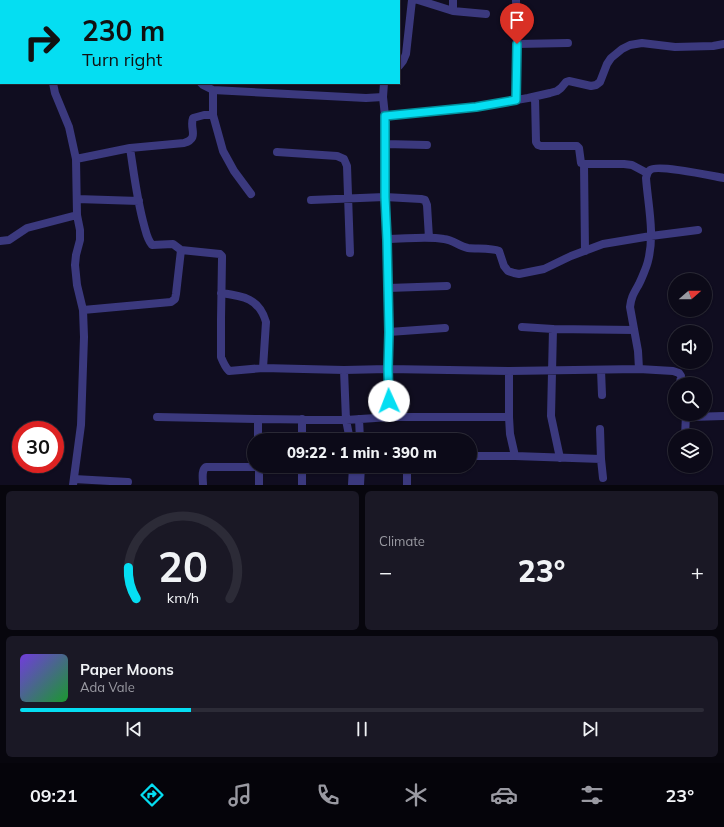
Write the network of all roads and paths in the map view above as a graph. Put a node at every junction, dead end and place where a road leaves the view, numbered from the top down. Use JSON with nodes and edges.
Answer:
{"nodes":[{"id":1,"x":412,"y":0,"type":"edge"},
{"id":2,"x":418,"y":0,"type":"edge"},
{"id":3,"x":453,"y":0,"type":"edge"},
{"id":4,"x":516,"y":0,"type":"edge"},
{"id":5,"x":453,"y":11,"type":"junction"},
{"id":6,"x":486,"y":14,"type":"dead end"},
{"id":7,"x":568,"y":43,"type":"dead end"},
{"id":8,"x":517,"y":44,"type":"junction"},
{"id":9,"x":724,"y":44,"type":"edge"},
{"id":10,"x":400,"y":65,"type":"edge"},
{"id":11,"x":53,"y":84,"type":"edge"},
{"id":12,"x":202,"y":84,"type":"edge"},
{"id":13,"x":384,"y":84,"type":"edge"},
{"id":14,"x":213,"y":90,"type":"junction"},
{"id":15,"x":535,"y":97,"type":"junction"},
{"id":16,"x":384,"y":98,"type":"junction"},
{"id":17,"x":516,"y":100,"type":"junction"},
{"id":18,"x":213,"y":115,"type":"junction"},
{"id":19,"x":385,"y":116,"type":"junction"},
{"id":20,"x":385,"y":144,"type":"junction"},
{"id":21,"x":427,"y":145,"type":"dead end"},
{"id":22,"x":130,"y":148,"type":"junction"},
{"id":23,"x":277,"y":152,"type":"dead end"},
{"id":24,"x":76,"y":159,"type":"junction"},
{"id":25,"x":584,"y":164,"type":"junction"},
{"id":26,"x":647,"y":173,"type":"junction"},
{"id":27,"x":724,"y":178,"type":"edge"},
{"id":28,"x":251,"y":194,"type":"dead end"},
{"id":29,"x":385,"y":197,"type":"junction"},
{"id":30,"x":77,"y":199,"type":"junction"},
{"id":31,"x":347,"y":199,"type":"junction"},
{"id":32,"x":311,"y":200,"type":"dead end"},
{"id":33,"x":139,"y":201,"type":"junction"},
{"id":34,"x":77,"y":215,"type":"junction"},
{"id":35,"x":698,"y":230,"type":"dead end"},
{"id":36,"x":651,"y":236,"type":"junction"},
{"id":37,"x":429,"y":238,"type":"junction"},
{"id":38,"x":387,"y":240,"type":"junction"},
{"id":39,"x":0,"y":241,"type":"edge"},
{"id":40,"x":181,"y":250,"type":"junction"},
{"id":41,"x":585,"y":251,"type":"junction"},
{"id":42,"x":350,"y":253,"type":"dead end"},
{"id":43,"x":447,"y":286,"type":"dead end"},
{"id":44,"x":388,"y":288,"type":"junction"},
{"id":45,"x":221,"y":293,"type":"junction"},
{"id":46,"x":83,"y":310,"type":"junction"},
{"id":47,"x":522,"y":327,"type":"dead end"},
{"id":48,"x":445,"y":328,"type":"dead end"},
{"id":49,"x":553,"y":329,"type":"junction"},
{"id":50,"x":634,"y":330,"type":"junction"},
{"id":51,"x":389,"y":332,"type":"junction"},
{"id":52,"x":263,"y":368,"type":"junction"},
{"id":53,"x":388,"y":369,"type":"junction"},
{"id":54,"x":639,"y":369,"type":"junction"},
{"id":55,"x":344,"y":370,"type":"junction"},
{"id":56,"x":601,"y":370,"type":"junction"},
{"id":57,"x":509,"y":371,"type":"junction"},
{"id":58,"x":552,"y":371,"type":"junction"},
{"id":59,"x":681,"y":377,"type":"edge"},
{"id":60,"x":602,"y":395,"type":"dead end"},
{"id":61,"x":712,"y":416,"type":"edge"},
{"id":62,"x":724,"y":416,"type":"edge"},
{"id":63,"x":157,"y":417,"type":"dead end"},
{"id":64,"x":390,"y":417,"type":"junction"},
{"id":65,"x":509,"y":417,"type":"junction"},
{"id":66,"x":258,"y":419,"type":"junction"},
{"id":67,"x":302,"y":419,"type":"junction"},
{"id":68,"x":359,"y":419,"type":"junction"},
{"id":69,"x":346,"y":420,"type":"junction"},
{"id":70,"x":600,"y":429,"type":"dead end"},
{"id":71,"x":258,"y":433,"type":"edge"},
{"id":72,"x":302,"y":433,"type":"edge"},
{"id":73,"x":349,"y":433,"type":"edge"},
{"id":74,"x":360,"y":433,"type":"edge"},
{"id":75,"x":477,"y":456,"type":"edge"},
{"id":76,"x":514,"y":456,"type":"junction"},
{"id":77,"x":560,"y":458,"type":"junction"},
{"id":78,"x":601,"y":459,"type":"junction"},
{"id":79,"x":247,"y":467,"type":"edge"},
{"id":80,"x":259,"y":473,"type":"edge"},
{"id":81,"x":302,"y":473,"type":"edge"},
{"id":82,"x":353,"y":473,"type":"edge"},
{"id":83,"x":361,"y":473,"type":"edge"},
{"id":84,"x":407,"y":473,"type":"edge"},
{"id":85,"x":603,"y":478,"type":"dead end"},
{"id":86,"x":74,"y":482,"type":"edge"},
{"id":87,"x":128,"y":482,"type":"dead end"},
{"id":88,"x":203,"y":485,"type":"edge"},
{"id":89,"x":259,"y":485,"type":"edge"},
{"id":90,"x":302,"y":485,"type":"edge"},
{"id":91,"x":352,"y":485,"type":"edge"},
{"id":92,"x":360,"y":485,"type":"edge"},
{"id":93,"x":407,"y":485,"type":"edge"}],
"edges":[{"from":1,"to":10,"type":"street"},
{"from":2,"to":5,"type":"street"},
{"from":3,"to":5,"type":"street"},
{"from":4,"to":8,"type":"street"},
{"from":5,"to":6,"type":"street"},
{"from":7,"to":8,"type":"street"},
{"from":8,"to":17,"type":"street"},
{"from":9,"to":15,"type":"street"},
{"from":11,"to":24,"type":"street"},
{"from":12,"to":14,"type":"street"},
{"from":13,"to":16,"type":"street"},
{"from":14,"to":16,"type":"street"},
{"from":14,"to":18,"type":"street"},
{"from":15,"to":17,"type":"street"},
{"from":15,"to":25,"type":"street"},
{"from":16,"to":19,"type":"street"},
{"from":17,"to":19,"type":"street"},
{"from":18,"to":22,"type":"street"},
{"from":18,"to":28,"type":"street"},
{"from":19,"to":20,"type":"street"},
{"from":20,"to":21,"type":"street"},
{"from":20,"to":29,"type":"street"},
{"from":22,"to":24,"type":"street"},
{"from":22,"to":33,"type":"street"},
{"from":23,"to":31,"type":"street"},
{"from":24,"to":30,"type":"street"},
{"from":25,"to":26,"type":"street"},
{"from":25,"to":41,"type":"street"},
{"from":26,"to":27,"type":"street"},
{"from":26,"to":36,"type":"street"},
{"from":29,"to":31,"type":"street"},
{"from":29,"to":37,"type":"street"},
{"from":29,"to":38,"type":"street"},
{"from":30,"to":33,"type":"street"},
{"from":30,"to":34,"type":"street"},
{"from":31,"to":32,"type":"street"},
{"from":31,"to":42,"type":"street"},
{"from":33,"to":40,"type":"street"},
{"from":34,"to":39,"type":"street"},
{"from":34,"to":46,"type":"street"},
{"from":35,"to":36,"type":"street"},
{"from":36,"to":41,"type":"street"},
{"from":36,"to":50,"type":"street"},
{"from":37,"to":38,"type":"street"},
{"from":37,"to":41,"type":"street"},
{"from":38,"to":44,"type":"street"},
{"from":40,"to":45,"type":"street"},
{"from":40,"to":46,"type":"street"},
{"from":43,"to":44,"type":"street"},
{"from":44,"to":51,"type":"street"},
{"from":45,"to":52,"type":"street"},
{"from":45,"to":52,"type":"street"},
{"from":46,"to":86,"type":"street"},
{"from":47,"to":49,"type":"street"},
{"from":48,"to":51,"type":"street"},
{"from":49,"to":50,"type":"street"},
{"from":49,"to":58,"type":"street"},
{"from":50,"to":54,"type":"street"},
{"from":51,"to":53,"type":"street"},
{"from":52,"to":55,"type":"street"},
{"from":53,"to":55,"type":"street"},
{"from":53,"to":57,"type":"street"},
{"from":53,"to":64,"type":"street"},
{"from":54,"to":56,"type":"street"},
{"from":54,"to":59,"type":"street"},
{"from":55,"to":69,"type":"street"},
{"from":56,"to":58,"type":"street"},
{"from":56,"to":60,"type":"street"},
{"from":57,"to":58,"type":"street"},
{"from":57,"to":65,"type":"street"},
{"from":58,"to":77,"type":"street"},
{"from":61,"to":62,"type":"street"},
{"from":63,"to":66,"type":"street"},
{"from":64,"to":65,"type":"street"},
{"from":64,"to":68,"type":"street"},
{"from":65,"to":76,"type":"street"},
{"from":66,"to":67,"type":"street"},
{"from":66,"to":71,"type":"street"},
{"from":67,"to":69,"type":"street"},
{"from":67,"to":72,"type":"street"},
{"from":68,"to":69,"type":"street"},
{"from":68,"to":74,"type":"street"},
{"from":69,"to":73,"type":"street"},
{"from":70,"to":78,"type":"street"},
{"from":75,"to":76,"type":"street"},
{"from":76,"to":77,"type":"street"},
{"from":77,"to":78,"type":"street"},
{"from":78,"to":85,"type":"street"},
{"from":79,"to":88,"type":"street"},
{"from":80,"to":89,"type":"street"},
{"from":81,"to":90,"type":"street"},
{"from":82,"to":91,"type":"street"},
{"from":83,"to":92,"type":"street"},
{"from":84,"to":93,"type":"street"},
{"from":86,"to":87,"type":"street"}]}
